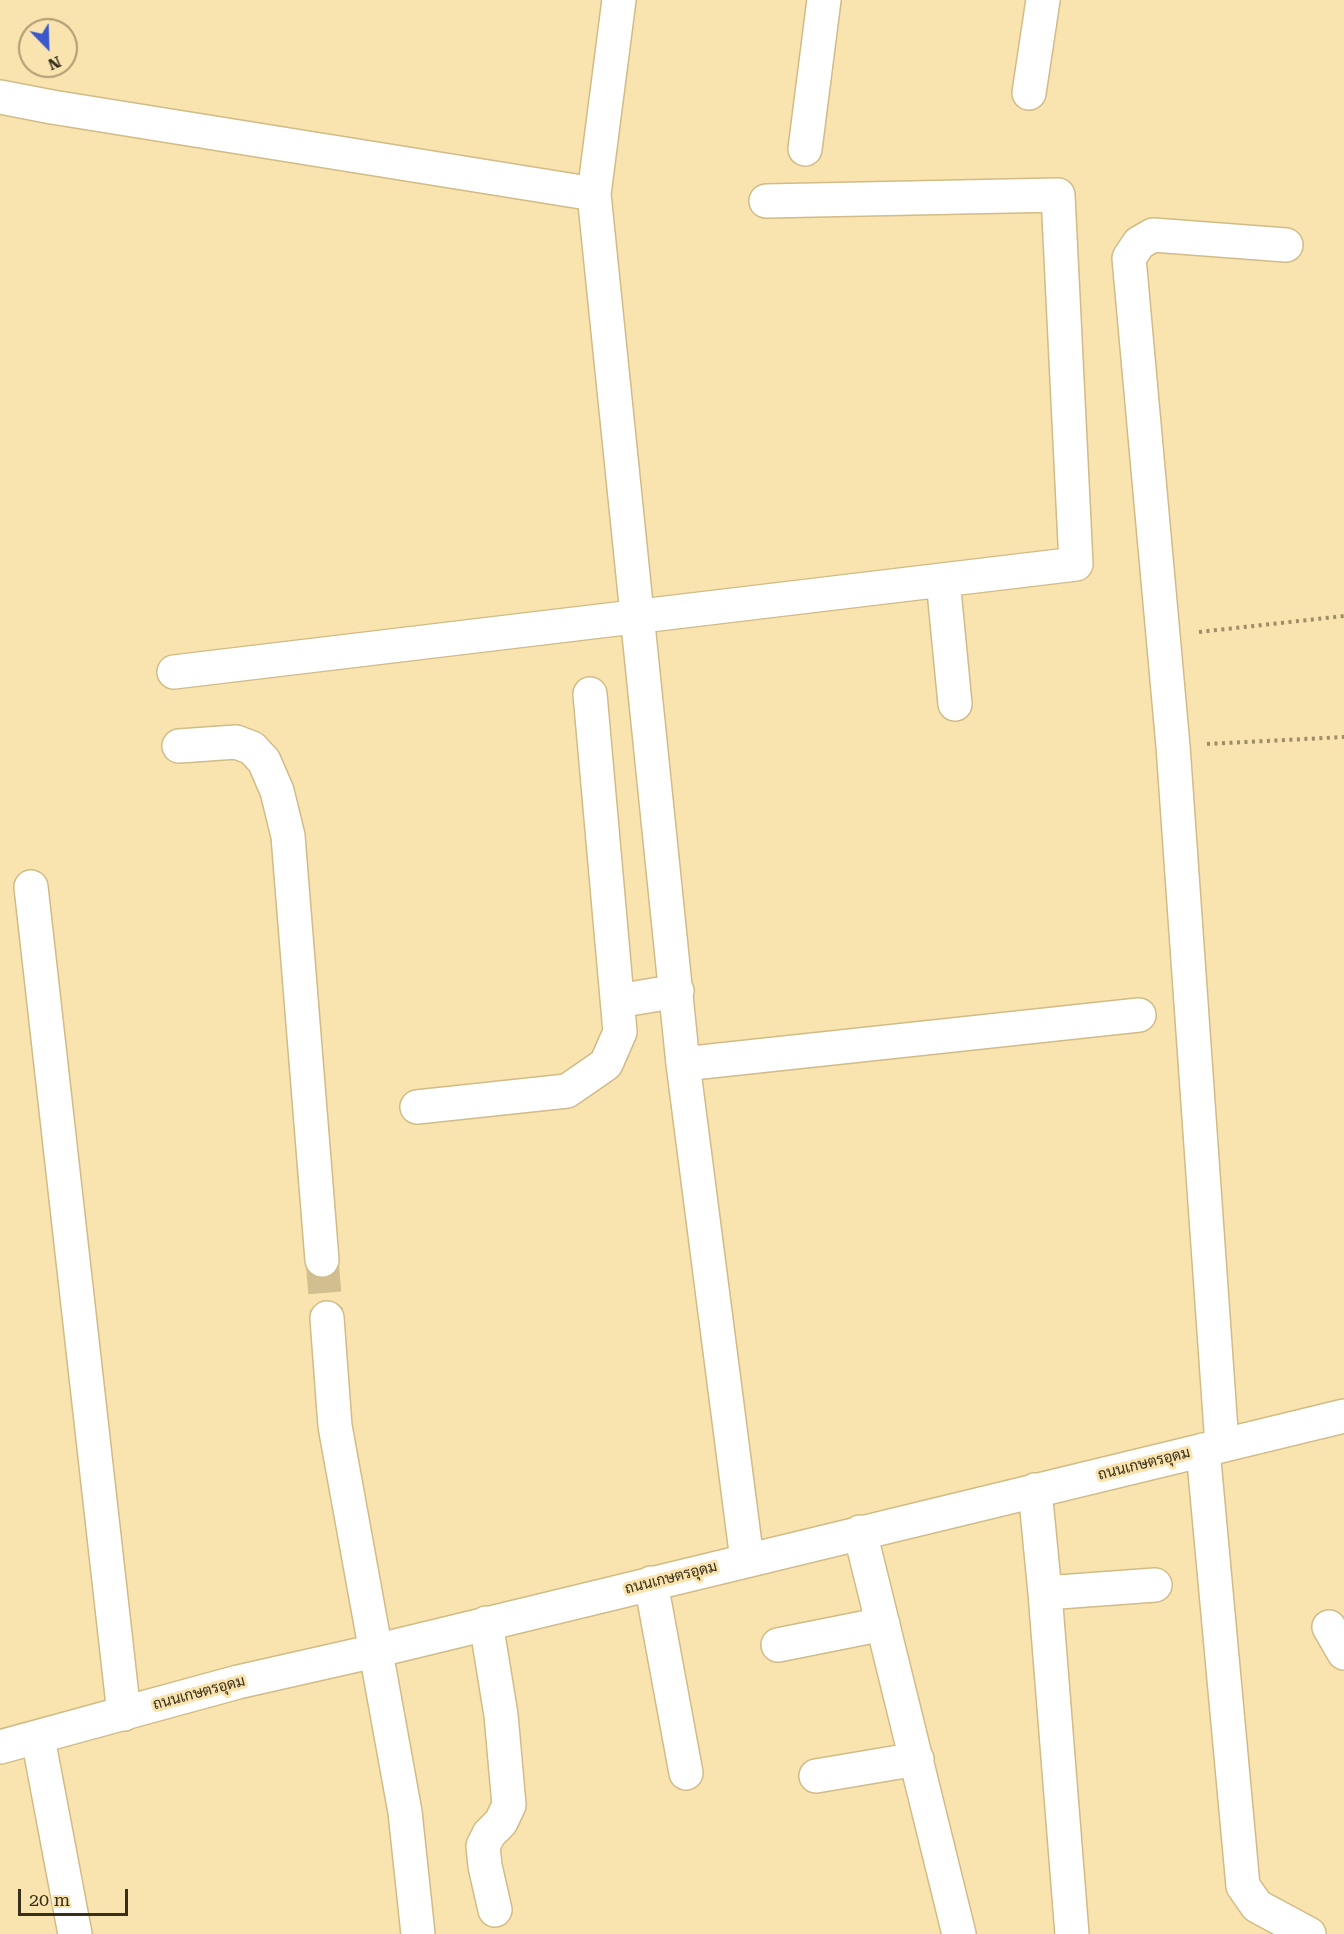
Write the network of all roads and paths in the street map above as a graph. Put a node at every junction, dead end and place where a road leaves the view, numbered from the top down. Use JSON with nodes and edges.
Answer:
{"nodes":[{"id":1,"x":619,"y":0,"type":"edge"},
{"id":2,"x":824,"y":0,"type":"edge"},
{"id":3,"x":1043,"y":0,"type":"edge"},
{"id":4,"x":1029,"y":93,"type":"dead end"},
{"id":5,"x":0,"y":98,"type":"edge"},
{"id":6,"x":805,"y":149,"type":"dead end"},
{"id":7,"x":594,"y":194,"type":"junction"},
{"id":8,"x":766,"y":201,"type":"dead end"},
{"id":9,"x":1286,"y":245,"type":"dead end"},
{"id":10,"x":943,"y":580,"type":"junction"},
{"id":11,"x":1344,"y":616,"type":"edge"},
{"id":12,"x":638,"y":618,"type":"junction"},
{"id":13,"x":1163,"y":636,"type":"junction"},
{"id":14,"x":174,"y":672,"type":"dead end"},
{"id":15,"x":590,"y":694,"type":"dead end"},
{"id":16,"x":955,"y":704,"type":"dead end"},
{"id":17,"x":1344,"y":737,"type":"edge"},
{"id":18,"x":179,"y":746,"type":"dead end"},
{"id":19,"x":1173,"y":746,"type":"junction"},
{"id":20,"x":31,"y":887,"type":"dead end"},
{"id":21,"x":677,"y":991,"type":"junction"},
{"id":22,"x":618,"y":1001,"type":"junction"},
{"id":23,"x":1139,"y":1016,"type":"dead end"},
{"id":24,"x":683,"y":1064,"type":"junction"},
{"id":25,"x":417,"y":1107,"type":"dead end"},
{"id":26,"x":322,"y":1260,"type":"tunnel mouth"},
{"id":27,"x":327,"y":1317,"type":"tunnel mouth"},
{"id":28,"x":1344,"y":1416,"type":"edge"},
{"id":29,"x":1213,"y":1447,"type":"junction"},
{"id":30,"x":1035,"y":1490,"type":"junction"},
{"id":31,"x":860,"y":1532,"type":"junction"},
{"id":32,"x":747,"y":1560,"type":"junction"},
{"id":33,"x":651,"y":1583,"type":"junction"},
{"id":34,"x":1155,"y":1585,"type":"dead end"},
{"id":35,"x":1045,"y":1593,"type":"junction"},
{"id":36,"x":486,"y":1623,"type":"junction"},
{"id":37,"x":883,"y":1624,"type":"junction"},
{"id":38,"x":778,"y":1645,"type":"dead end"},
{"id":39,"x":375,"y":1651,"type":"junction"},
{"id":40,"x":124,"y":1714,"type":"junction"},
{"id":41,"x":38,"y":1738,"type":"junction"},
{"id":42,"x":0,"y":1747,"type":"edge"},
{"id":43,"x":917,"y":1758,"type":"junction"},
{"id":44,"x":686,"y":1773,"type":"dead end"},
{"id":45,"x":816,"y":1776,"type":"dead end"},
{"id":46,"x":495,"y":1910,"type":"dead end"},
{"id":47,"x":75,"y":1934,"type":"edge"},
{"id":48,"x":418,"y":1934,"type":"edge"},
{"id":49,"x":959,"y":1934,"type":"edge"},
{"id":50,"x":1072,"y":1934,"type":"edge"},
{"id":51,"x":1309,"y":1934,"type":"edge"}],
"edges":[{"from":1,"to":7,"type":"street"},
{"from":2,"to":6,"type":"street"},
{"from":3,"to":4,"type":"street"},
{"from":5,"to":7,"type":"street"},
{"from":7,"to":12,"type":"street"},
{"from":8,"to":10,"type":"street"},
{"from":9,"to":13,"type":"street"},
{"from":10,"to":12,"type":"street"},
{"from":10,"to":16,"type":"street"},
{"from":11,"to":13,"type":"path"},
{"from":12,"to":14,"type":"street"},
{"from":12,"to":21,"type":"street"},
{"from":13,"to":19,"type":"street"},
{"from":15,"to":22,"type":"street"},
{"from":17,"to":19,"type":"path"},
{"from":18,"to":26,"type":"street"},
{"from":19,"to":29,"type":"street"},
{"from":20,"to":40,"type":"street"},
{"from":21,"to":22,"type":"street"},
{"from":21,"to":24,"type":"street"},
{"from":22,"to":25,"type":"street"},
{"from":23,"to":24,"type":"street"},
{"from":24,"to":32,"type":"street"},
{"from":27,"to":39,"type":"street"},
{"from":28,"to":29,"type":"street","name":"ถนนเกษตรอุดม"},
{"from":29,"to":30,"type":"street","name":"ถนนเกษตรอุดม"},
{"from":29,"to":51,"type":"street"},
{"from":30,"to":31,"type":"street","name":"ถนนเกษตรอุดม"},
{"from":30,"to":35,"type":"street"},
{"from":31,"to":32,"type":"street","name":"ถนนเกษตรอุดม"},
{"from":31,"to":37,"type":"street"},
{"from":32,"to":33,"type":"street","name":"ถนนเกษตรอุดม"},
{"from":33,"to":36,"type":"street","name":"ถนนเกษตรอุดม"},
{"from":33,"to":44,"type":"street"},
{"from":34,"to":35,"type":"street"},
{"from":35,"to":50,"type":"street"},
{"from":36,"to":39,"type":"street","name":"ถนนเกษตรอุดม"},
{"from":36,"to":46,"type":"street"},
{"from":37,"to":38,"type":"street"},
{"from":37,"to":43,"type":"street"},
{"from":39,"to":40,"type":"street","name":"ถนนเกษตรอุดม"},
{"from":39,"to":48,"type":"street"},
{"from":40,"to":41,"type":"street","name":"ถนนเกษตรอุดม"},
{"from":41,"to":42,"type":"street","name":"ถนนเกษตรอุดม"},
{"from":41,"to":47,"type":"street"},
{"from":43,"to":45,"type":"street"},
{"from":43,"to":49,"type":"street"}]}
